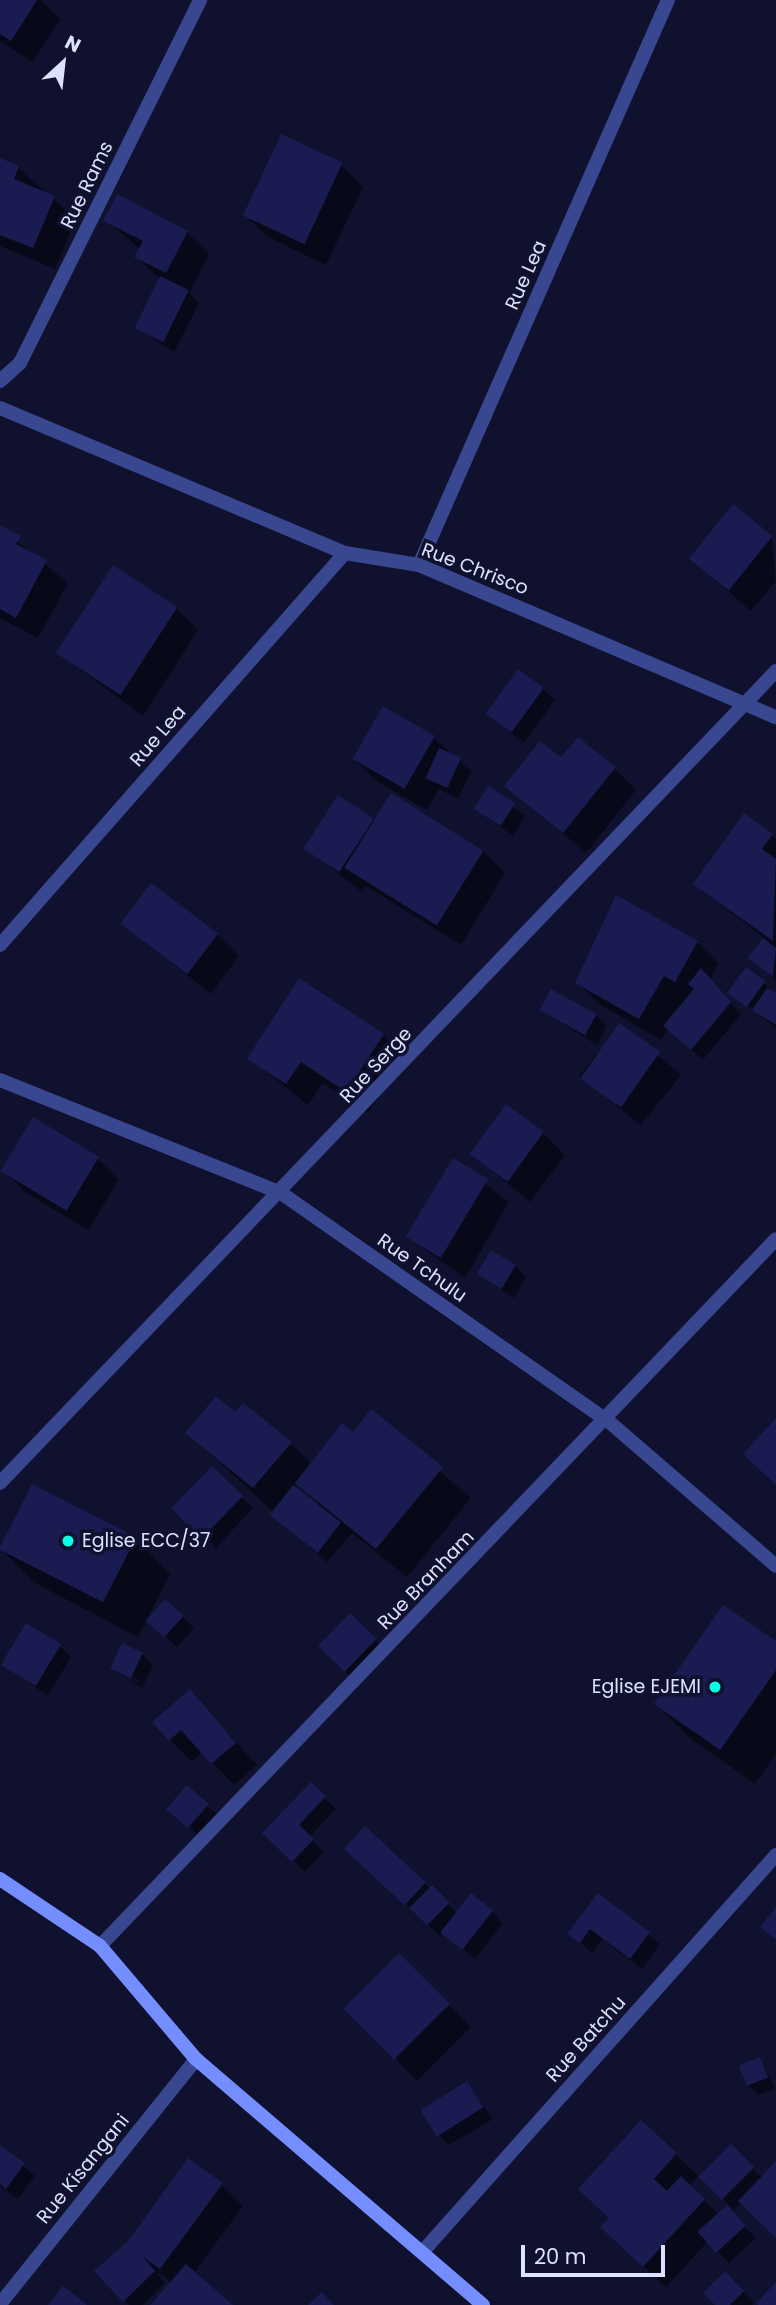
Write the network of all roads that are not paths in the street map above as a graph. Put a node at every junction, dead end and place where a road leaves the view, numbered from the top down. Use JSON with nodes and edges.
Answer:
{"nodes":[{"id":1,"x":200,"y":0,"type":"edge"},
{"id":2,"x":667,"y":0,"type":"edge"},
{"id":3,"x":0,"y":381,"type":"edge"},
{"id":4,"x":0,"y":408,"type":"edge"},
{"id":5,"x":345,"y":553,"type":"junction"},
{"id":6,"x":419,"y":565,"type":"junction"},
{"id":7,"x":776,"y":671,"type":"edge"},
{"id":8,"x":747,"y":700,"type":"junction"},
{"id":9,"x":776,"y":717,"type":"edge"},
{"id":10,"x":0,"y":945,"type":"edge"},
{"id":11,"x":0,"y":1080,"type":"edge"},
{"id":12,"x":281,"y":1194,"type":"junction"},
{"id":13,"x":776,"y":1239,"type":"edge"},
{"id":14,"x":607,"y":1420,"type":"junction"},
{"id":15,"x":0,"y":1483,"type":"edge"},
{"id":16,"x":776,"y":1566,"type":"edge"},
{"id":17,"x":776,"y":1855,"type":"edge"},
{"id":18,"x":0,"y":1879,"type":"edge"},
{"id":19,"x":100,"y":1946,"type":"junction"},
{"id":20,"x":196,"y":2059,"type":"junction"},
{"id":21,"x":425,"y":2249,"type":"junction"},
{"id":22,"x":0,"y":2304,"type":"edge"},
{"id":23,"x":483,"y":2305,"type":"edge"}],
"edges":[{"from":1,"to":3,"type":"street","name":"Rue Rams"},
{"from":2,"to":6,"type":"street","name":"Rue Lea"},
{"from":4,"to":5,"type":"street","name":"Rue Chrisco"},
{"from":5,"to":6,"type":"street","name":"Rue Chrisco"},
{"from":5,"to":10,"type":"street","name":"Rue Lea"},
{"from":6,"to":8,"type":"street","name":"Rue Chrisco"},
{"from":7,"to":8,"type":"street","name":"Rue Serge"},
{"from":8,"to":9,"type":"street","name":"Rue Chrisco"},
{"from":8,"to":12,"type":"street","name":"Rue Serge"},
{"from":11,"to":12,"type":"street","name":"Rue Tchulu"},
{"from":12,"to":14,"type":"street","name":"Rue Tchulu"},
{"from":12,"to":15,"type":"street","name":"Rue Serge"},
{"from":13,"to":14,"type":"street","name":"Rue Branham"},
{"from":14,"to":16,"type":"street","name":"Rue Tchulu"},
{"from":14,"to":19,"type":"street","name":"Rue Branham"},
{"from":17,"to":21,"type":"street","name":"Rue Batchu"},
{"from":18,"to":19,"type":"street"},
{"from":19,"to":20,"type":"street"},
{"from":20,"to":21,"type":"street"},
{"from":20,"to":22,"type":"street","name":"Rue Kisangani"},
{"from":21,"to":23,"type":"street"}]}
